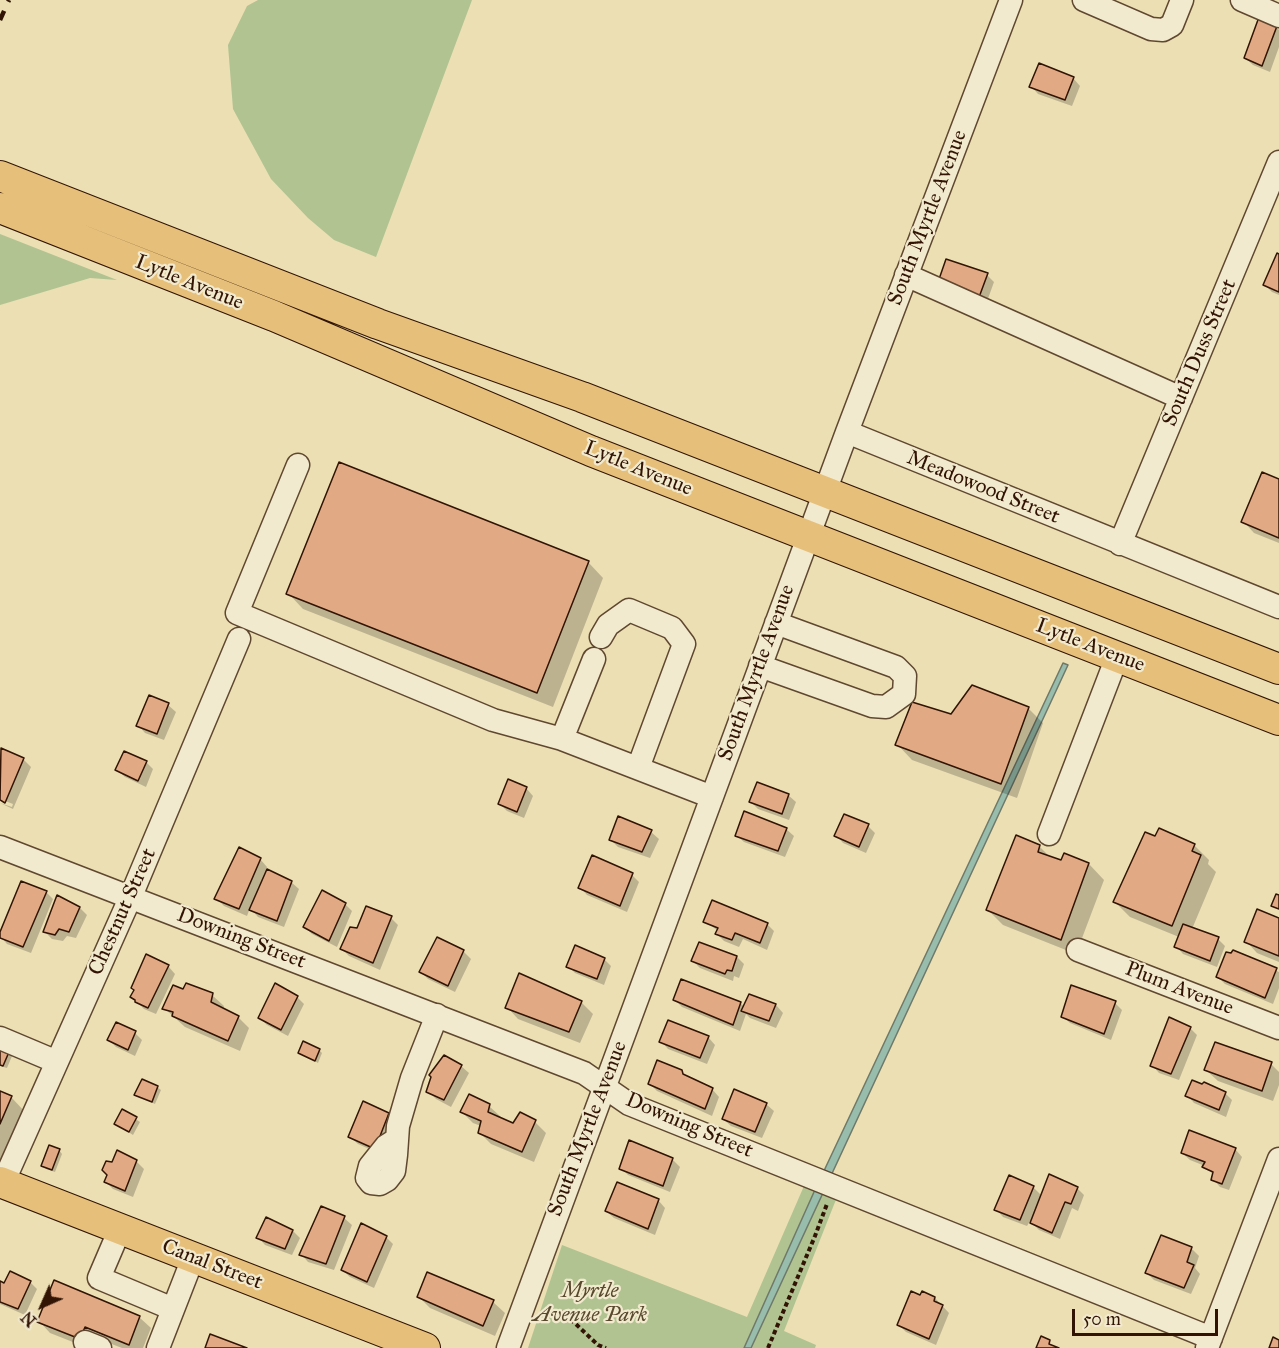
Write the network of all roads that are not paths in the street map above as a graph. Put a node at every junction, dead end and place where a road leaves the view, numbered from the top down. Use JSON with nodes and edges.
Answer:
{"nodes":[{"id":1,"x":1011,"y":0,"type":"edge"},
{"id":2,"x":1084,"y":0,"type":"edge"},
{"id":3,"x":1182,"y":0,"type":"edge"},
{"id":4,"x":1242,"y":0,"type":"edge"},
{"id":5,"x":1279,"y":16,"type":"edge"},
{"id":6,"x":1279,"y":162,"type":"edge"},
{"id":7,"x":0,"y":176,"type":"edge"},
{"id":8,"x":10,"y":212,"type":"edge"},
{"id":9,"x":906,"y":275,"type":"junction"},
{"id":10,"x":1180,"y":398,"type":"junction"},
{"id":11,"x":847,"y":432,"type":"junction"},
{"id":12,"x":298,"y":465,"type":"dead end"},
{"id":13,"x":825,"y":492,"type":"junction"},
{"id":14,"x":808,"y":536,"type":"junction"},
{"id":15,"x":1120,"y":544,"type":"junction"},
{"id":16,"x":1279,"y":608,"type":"edge"},
{"id":17,"x":776,"y":623,"type":"junction"},
{"id":18,"x":601,"y":637,"type":"dead end"},
{"id":19,"x":239,"y":639,"type":"dead end"},
{"id":20,"x":1117,"y":657,"type":"junction"},
{"id":21,"x":594,"y":659,"type":"dead end"},
{"id":22,"x":760,"y":666,"type":"junction"},
{"id":23,"x":1279,"y":669,"type":"edge"},
{"id":24,"x":1279,"y":720,"type":"edge"},
{"id":25,"x":562,"y":739,"type":"junction"},
{"id":26,"x":638,"y":768,"type":"junction"},
{"id":27,"x":712,"y":797,"type":"junction"},
{"id":28,"x":1049,"y":834,"type":"dead end"},
{"id":29,"x":0,"y":847,"type":"edge"},
{"id":30,"x":131,"y":896,"type":"junction"},
{"id":31,"x":1078,"y":950,"type":"dead end"},
{"id":32,"x":437,"y":1015,"type":"junction"},
{"id":33,"x":1279,"y":1028,"type":"edge"},
{"id":34,"x":0,"y":1038,"type":"edge"},
{"id":35,"x":57,"y":1062,"type":"junction"},
{"id":36,"x":604,"y":1088,"type":"junction"},
{"id":37,"x":397,"y":1139,"type":"dead end"},
{"id":38,"x":1279,"y":1159,"type":"edge"},
{"id":39,"x":2,"y":1182,"type":"edge"},
{"id":40,"x":120,"y":1229,"type":"junction"},
{"id":41,"x":193,"y":1258,"type":"junction"},
{"id":42,"x":173,"y":1309,"type":"junction"},
{"id":43,"x":1209,"y":1343,"type":"edge"},
{"id":44,"x":158,"y":1348,"type":"edge"},
{"id":45,"x":425,"y":1348,"type":"edge"},
{"id":46,"x":508,"y":1348,"type":"edge"}],
"edges":[{"from":1,"to":9,"type":"street","name":"South Myrtle Avenue"},
{"from":2,"to":3,"type":"street"},
{"from":4,"to":5,"type":"street"},
{"from":6,"to":10,"type":"street","name":"South Duss Street"},
{"from":7,"to":13,"type":"main road","name":"Lytle Avenue"},
{"from":8,"to":14,"type":"main road","name":"Lytle Avenue"},
{"from":9,"to":10,"type":"street"},
{"from":9,"to":11,"type":"street","name":"South Myrtle Avenue"},
{"from":10,"to":15,"type":"street","name":"South Duss Street"},
{"from":11,"to":13,"type":"street","name":"South Myrtle Avenue"},
{"from":11,"to":15,"type":"street","name":"Meadowood Street"},
{"from":12,"to":25,"type":"street"},
{"from":13,"to":14,"type":"street","name":"South Myrtle Avenue"},
{"from":13,"to":23,"type":"main road","name":"Lytle Avenue"},
{"from":14,"to":17,"type":"street","name":"South Myrtle Avenue"},
{"from":14,"to":20,"type":"main road","name":"Lytle Avenue"},
{"from":15,"to":16,"type":"street","name":"Meadowood Street"},
{"from":17,"to":22,"type":"street","name":"South Myrtle Avenue"},
{"from":17,"to":22,"type":"street"},
{"from":18,"to":26,"type":"street"},
{"from":19,"to":30,"type":"street","name":"Chestnut Street"},
{"from":20,"to":24,"type":"main road","name":"Lytle Avenue"},
{"from":20,"to":28,"type":"street"},
{"from":21,"to":25,"type":"street"},
{"from":22,"to":27,"type":"street","name":"South Myrtle Avenue"},
{"from":25,"to":26,"type":"street"},
{"from":26,"to":27,"type":"street"},
{"from":27,"to":36,"type":"street","name":"South Myrtle Avenue"},
{"from":29,"to":30,"type":"street","name":"Downing Street"},
{"from":30,"to":32,"type":"street","name":"Downing Street"},
{"from":30,"to":35,"type":"street","name":"Chestnut Street"},
{"from":31,"to":33,"type":"street","name":"Plum Avenue"},
{"from":32,"to":36,"type":"street","name":"Downing Street"},
{"from":32,"to":37,"type":"street"},
{"from":34,"to":35,"type":"street"},
{"from":35,"to":39,"type":"street","name":"Chestnut Street"},
{"from":36,"to":43,"type":"street","name":"Downing Street"},
{"from":36,"to":46,"type":"street","name":"South Myrtle Avenue"},
{"from":38,"to":43,"type":"street"},
{"from":39,"to":40,"type":"main road","name":"Canal Street"},
{"from":40,"to":41,"type":"main road","name":"Canal Street"},
{"from":40,"to":42,"type":"street"},
{"from":41,"to":42,"type":"street"},
{"from":41,"to":45,"type":"main road","name":"Canal Street"},
{"from":42,"to":44,"type":"street"}]}
